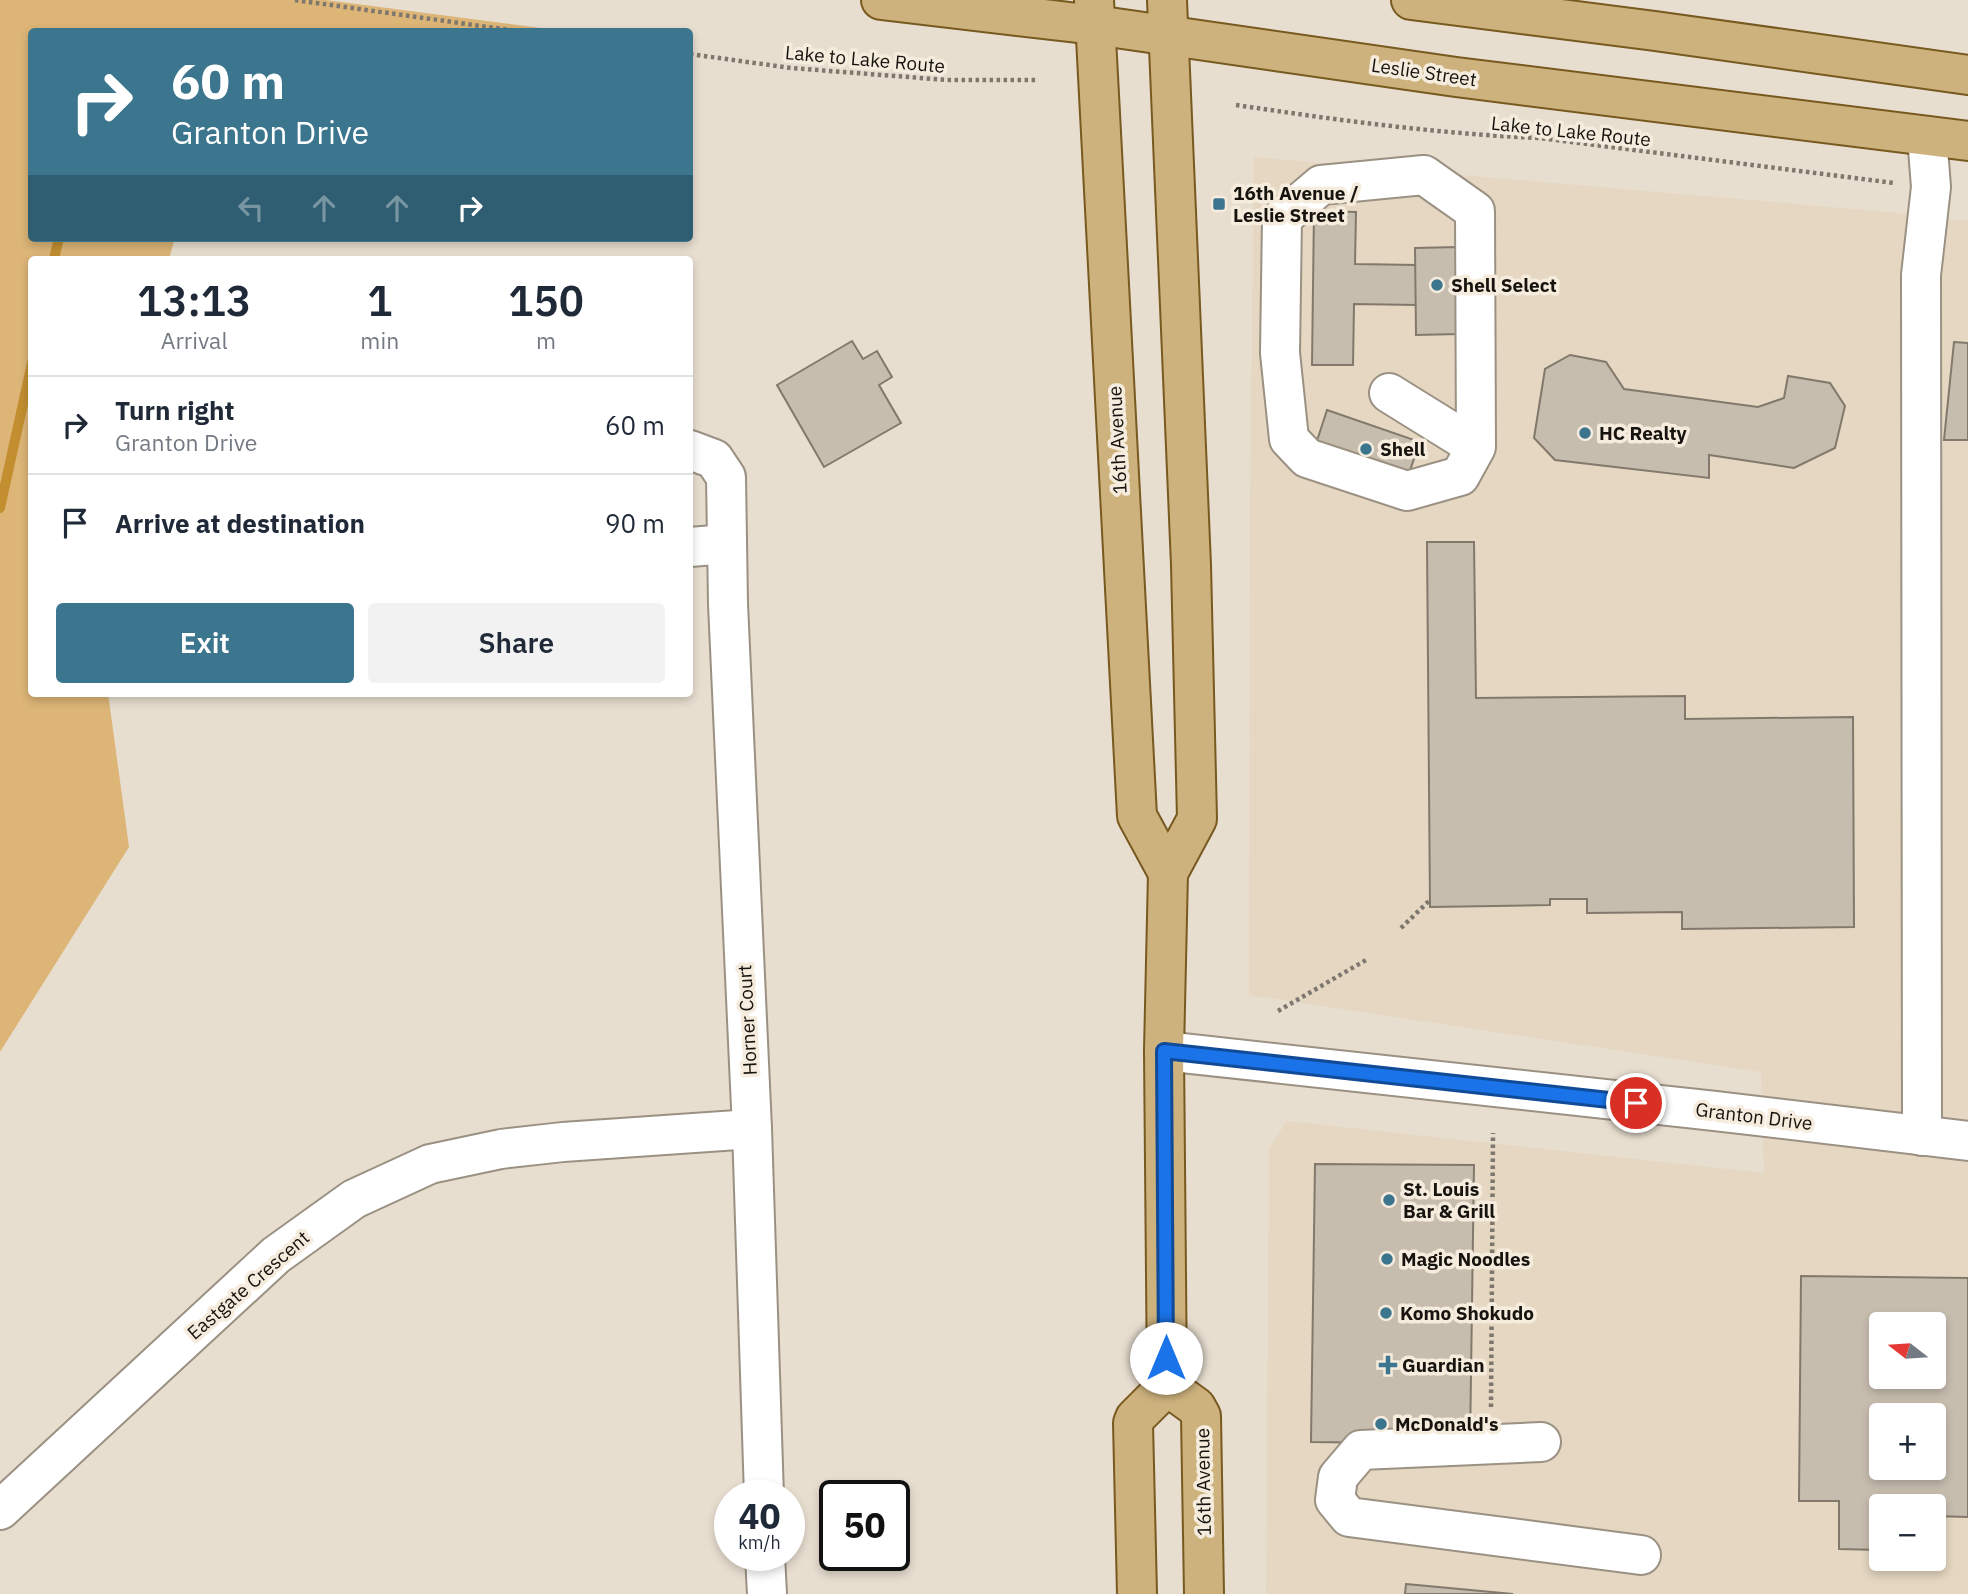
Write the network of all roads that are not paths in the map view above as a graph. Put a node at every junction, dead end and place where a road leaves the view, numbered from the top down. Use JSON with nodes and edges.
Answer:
{"nodes":[{"id":1,"x":881,"y":0,"type":"edge"},
{"id":2,"x":1411,"y":0,"type":"edge"},
{"id":3,"x":1095,"y":12,"type":"edge"},
{"id":4,"x":1168,"y":18,"type":"edge"},
{"id":5,"x":1968,"y":75,"type":"edge"},
{"id":6,"x":1927,"y":136,"type":"junction"},
{"id":7,"x":1968,"y":141,"type":"edge"},
{"id":8,"x":1388,"y":393,"type":"dead end"},
{"id":9,"x":1476,"y":447,"type":"junction"},
{"id":10,"x":693,"y":451,"type":"edge"},
{"id":11,"x":727,"y":544,"type":"junction"},
{"id":12,"x":693,"y":547,"type":"edge"},
{"id":13,"x":1168,"y":873,"type":"junction"},
{"id":14,"x":1164,"y":1051,"type":"junction"},
{"id":15,"x":752,"y":1129,"type":"junction"},
{"id":16,"x":1922,"y":1136,"type":"junction"},
{"id":17,"x":1968,"y":1142,"type":"edge"},
{"id":18,"x":1167,"y":1386,"type":"junction"},
{"id":19,"x":1541,"y":1442,"type":"dead end"},
{"id":20,"x":763,"y":1480,"type":"edge"},
{"id":21,"x":0,"y":1510,"type":"edge"},
{"id":22,"x":1641,"y":1555,"type":"dead end"},
{"id":23,"x":766,"y":1571,"type":"edge"},
{"id":24,"x":767,"y":1594,"type":"edge"},
{"id":25,"x":1137,"y":1594,"type":"edge"},
{"id":26,"x":1204,"y":1594,"type":"edge"}],
"edges":[{"from":1,"to":3,"type":"main road","name":"Leslie Street"},
{"from":2,"to":5,"type":"main road"},
{"from":3,"to":4,"type":"main road","name":"Leslie Street"},
{"from":3,"to":13,"type":"main road","name":"16th Avenue"},
{"from":4,"to":6,"type":"main road","name":"Leslie Street"},
{"from":4,"to":13,"type":"main road","name":"16th Avenue"},
{"from":6,"to":7,"type":"main road","name":"Leslie Street"},
{"from":6,"to":16,"type":"street"},
{"from":8,"to":9,"type":"street"},
{"from":9,"to":9,"type":"street"},
{"from":10,"to":11,"type":"street","name":"Horner Court"},
{"from":11,"to":12,"type":"street"},
{"from":11,"to":15,"type":"street","name":"Horner Court"},
{"from":13,"to":14,"type":"main road","name":"16th Avenue"},
{"from":14,"to":16,"type":"street","name":"Granton Drive"},
{"from":14,"to":18,"type":"main road","name":"16th Avenue"},
{"from":15,"to":20,"type":"street","name":"Horner Court"},
{"from":15,"to":21,"type":"street","name":"Eastgate Crescent"},
{"from":16,"to":17,"type":"street","name":"Granton Drive"},
{"from":18,"to":25,"type":"main road"},
{"from":18,"to":26,"type":"main road","name":"16th Avenue"},
{"from":19,"to":22,"type":"street"},
{"from":23,"to":24,"type":"street"}]}
